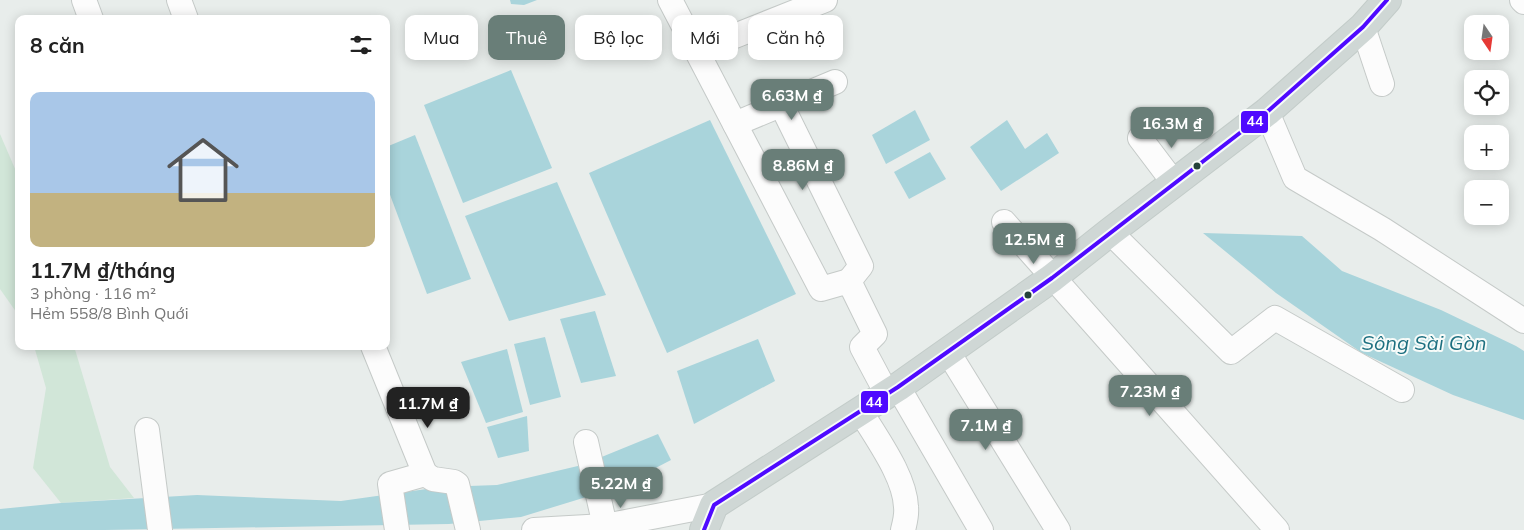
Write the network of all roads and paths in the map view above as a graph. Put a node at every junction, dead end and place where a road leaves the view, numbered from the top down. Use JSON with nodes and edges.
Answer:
{"nodes":[{"id":1,"x":84,"y":0,"type":"edge"},
{"id":2,"x":179,"y":0,"type":"edge"},
{"id":3,"x":670,"y":0,"type":"edge"},
{"id":4,"x":825,"y":0,"type":"edge"},
{"id":5,"x":1387,"y":0,"type":"edge"},
{"id":6,"x":90,"y":15,"type":"edge"},
{"id":7,"x":185,"y":15,"type":"edge"},
{"id":8,"x":678,"y":15,"type":"edge"},
{"id":9,"x":1363,"y":27,"type":"junction"},
{"id":10,"x":738,"y":35,"type":"edge"},
{"id":11,"x":702,"y":60,"type":"edge"},
{"id":12,"x":835,"y":82,"type":"dead end"},
{"id":13,"x":1382,"y":84,"type":"dead end"},
{"id":14,"x":781,"y":104,"type":"junction"},
{"id":15,"x":1267,"y":112,"type":"junction"},
{"id":16,"x":735,"y":124,"type":"junction"},
{"id":17,"x":1140,"y":138,"type":"dead end"},
{"id":18,"x":1174,"y":183,"type":"junction"},
{"id":19,"x":1004,"y":222,"type":"dead end"},
{"id":20,"x":1110,"y":232,"type":"junction"},
{"id":21,"x":1047,"y":272,"type":"junction"},
{"id":22,"x":849,"y":281,"type":"junction"},
{"id":23,"x":1524,"y":321,"type":"edge"},
{"id":24,"x":376,"y":350,"type":"edge"},
{"id":25,"x":948,"y":352,"type":"junction"},
{"id":26,"x":1402,"y":390,"type":"dead end"},
{"id":27,"x":892,"y":391,"type":"junction"},
{"id":28,"x":860,"y":412,"type":"junction"},
{"id":29,"x":147,"y":430,"type":"dead end"},
{"id":30,"x":587,"y":449,"type":"dead end"},
{"id":31,"x":425,"y":474,"type":"junction"},
{"id":32,"x":714,"y":506,"type":"junction"},
{"id":33,"x":605,"y":526,"type":"junction"},
{"id":34,"x":397,"y":529,"type":"edge"},
{"id":35,"x":468,"y":529,"type":"edge"},
{"id":36,"x":160,"y":530,"type":"edge"},
{"id":37,"x":534,"y":530,"type":"edge"},
{"id":38,"x":704,"y":530,"type":"edge"},
{"id":39,"x":902,"y":530,"type":"edge"},
{"id":40,"x":981,"y":530,"type":"edge"},
{"id":41,"x":1058,"y":530,"type":"edge"},
{"id":42,"x":1277,"y":530,"type":"edge"}],
"edges":[{"from":1,"to":6,"type":"street"},
{"from":2,"to":7,"type":"street"},
{"from":3,"to":8,"type":"street"},
{"from":4,"to":10,"type":"street"},
{"from":5,"to":9,"type":"main road"},
{"from":9,"to":13,"type":"street"},
{"from":9,"to":15,"type":"main road"},
{"from":11,"to":16,"type":"street"},
{"from":12,"to":14,"type":"street"},
{"from":14,"to":16,"type":"street"},
{"from":14,"to":22,"type":"street"},
{"from":15,"to":18,"type":"main road"},
{"from":15,"to":23,"type":"street"},
{"from":16,"to":22,"type":"street"},
{"from":17,"to":18,"type":"street"},
{"from":18,"to":20,"type":"main road"},
{"from":19,"to":21,"type":"street"},
{"from":20,"to":21,"type":"main road"},
{"from":20,"to":26,"type":"street"},
{"from":21,"to":25,"type":"main road"},
{"from":21,"to":42,"type":"street"},
{"from":22,"to":27,"type":"street"},
{"from":24,"to":31,"type":"street"},
{"from":25,"to":27,"type":"main road"},
{"from":25,"to":41,"type":"street"},
{"from":27,"to":28,"type":"main road"},
{"from":27,"to":40,"type":"street"},
{"from":28,"to":32,"type":"main road"},
{"from":28,"to":39,"type":"street"},
{"from":29,"to":36,"type":"street"},
{"from":30,"to":33,"type":"street"},
{"from":31,"to":34,"type":"street"},
{"from":31,"to":35,"type":"street"},
{"from":32,"to":33,"type":"street"},
{"from":32,"to":38,"type":"main road"},
{"from":33,"to":37,"type":"street"}]}
